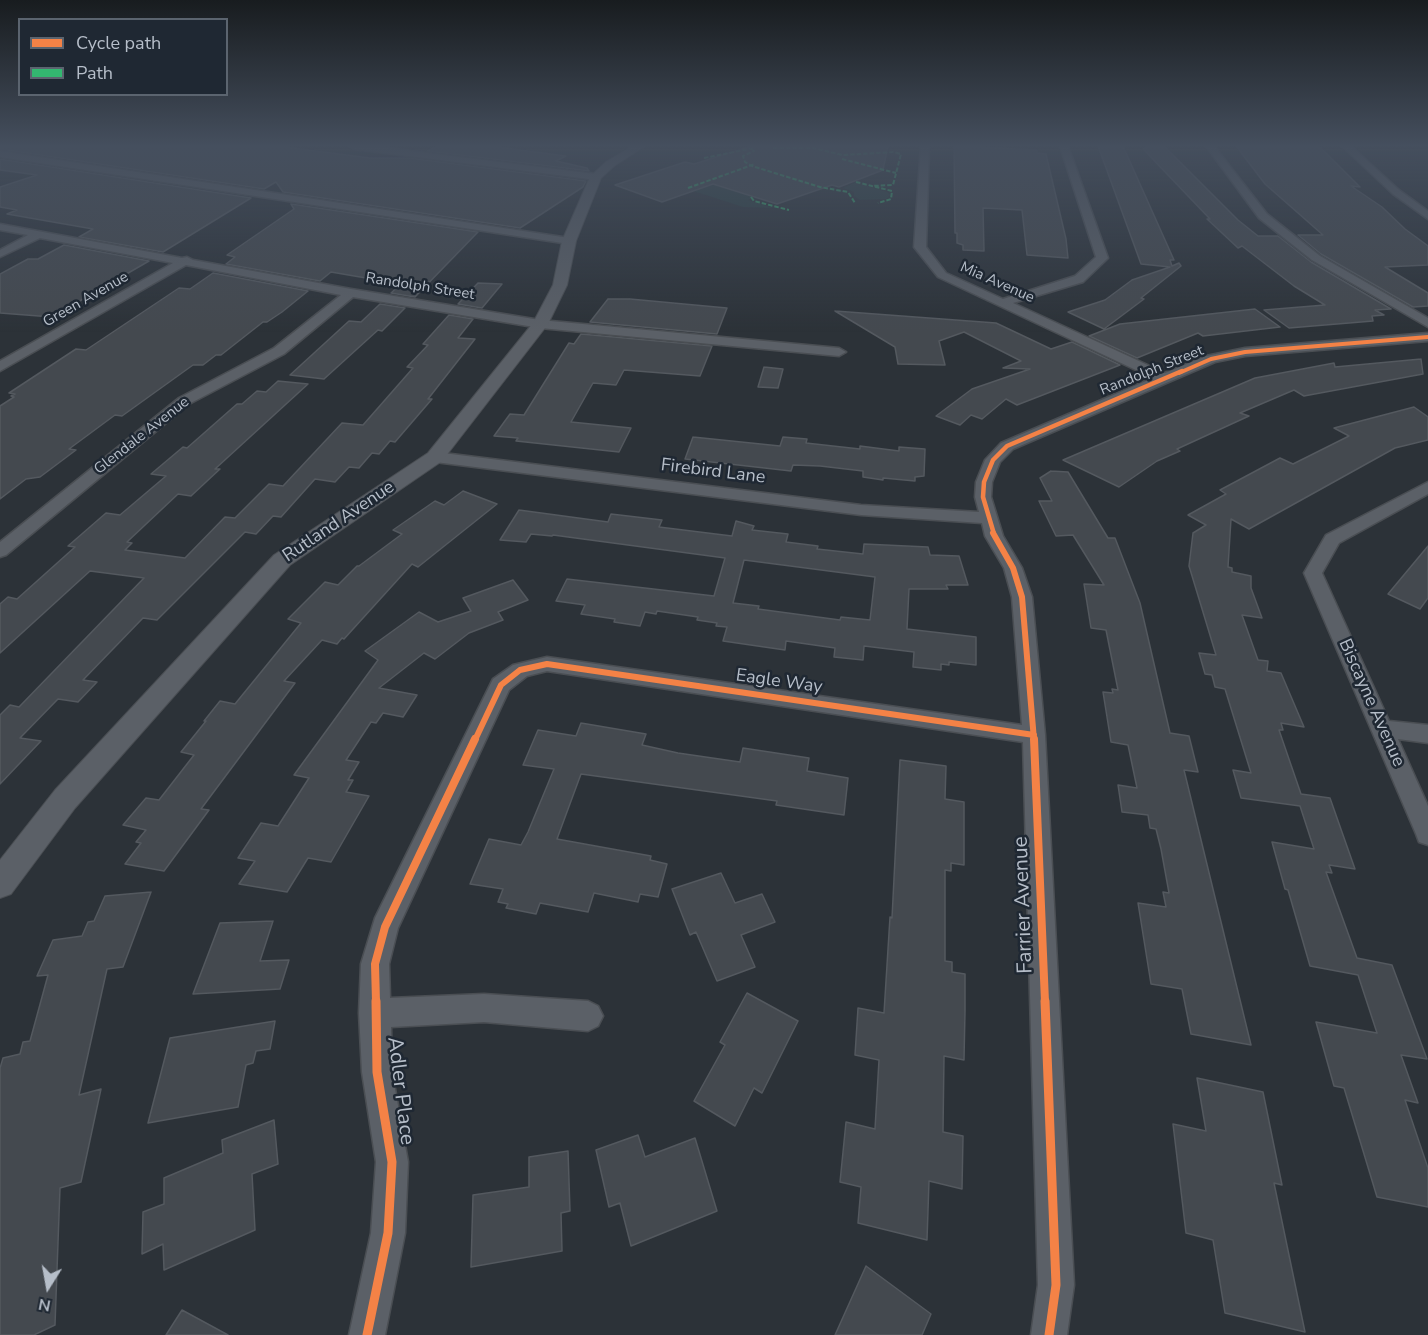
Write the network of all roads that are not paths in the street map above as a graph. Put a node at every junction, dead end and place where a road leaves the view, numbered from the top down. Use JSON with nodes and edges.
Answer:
{"nodes":[{"id":1,"x":355,"y":208,"type":"edge"},
{"id":2,"x":583,"y":208,"type":"edge"},
{"id":3,"x":922,"y":208,"type":"edge"},
{"id":4,"x":1085,"y":208,"type":"edge"},
{"id":5,"x":1257,"y":208,"type":"edge"},
{"id":6,"x":0,"y":227,"type":"edge"},
{"id":7,"x":39,"y":234,"type":"junction"},
{"id":8,"x":569,"y":241,"type":"junction"},
{"id":9,"x":0,"y":254,"type":"edge"},
{"id":10,"x":187,"y":260,"type":"junction"},
{"id":11,"x":351,"y":293,"type":"junction"},
{"id":12,"x":1005,"y":302,"type":"junction"},
{"id":13,"x":1428,"y":323,"type":"edge"},
{"id":14,"x":540,"y":324,"type":"junction"},
{"id":15,"x":1428,"y":337,"type":"edge"},
{"id":16,"x":840,"y":352,"type":"dead end"},
{"id":17,"x":0,"y":367,"type":"edge"},
{"id":18,"x":1164,"y":378,"type":"junction"},
{"id":19,"x":435,"y":457,"type":"junction"},
{"id":20,"x":984,"y":482,"type":"joint"},
{"id":21,"x":1428,"y":487,"type":"edge"},
{"id":22,"x":987,"y":518,"type":"junction"},
{"id":23,"x":0,"y":551,"type":"edge"},
{"id":24,"x":520,"y":670,"type":"joint"},
{"id":25,"x":1383,"y":729,"type":"junction"},
{"id":26,"x":1428,"y":734,"type":"edge"},
{"id":27,"x":1034,"y":735,"type":"junction"},
{"id":28,"x":1428,"y":834,"type":"edge"},
{"id":29,"x":0,"y":884,"type":"edge"},
{"id":30,"x":374,"y":1013,"type":"junction"},
{"id":31,"x":588,"y":1016,"type":"dead end"},
{"id":32,"x":367,"y":1335,"type":"edge"},
{"id":33,"x":1049,"y":1335,"type":"edge"}],
"edges":[{"from":1,"to":8,"type":"street"},
{"from":2,"to":8,"type":"street","name":"Rutland Avenue"},
{"from":3,"to":12,"type":"street","name":"Mia Avenue"},
{"from":4,"to":12,"type":"street"},
{"from":5,"to":13,"type":"street"},
{"from":6,"to":7,"type":"street","name":"Randolph Street"},
{"from":7,"to":9,"type":"street"},
{"from":7,"to":10,"type":"street","name":"Randolph Street"},
{"from":8,"to":14,"type":"street","name":"Rutland Avenue"},
{"from":10,"to":11,"type":"street","name":"Randolph Street"},
{"from":10,"to":17,"type":"street","name":"Green Avenue"},
{"from":11,"to":14,"type":"street","name":"Randolph Street"},
{"from":11,"to":23,"type":"street","name":"Glendale Avenue"},
{"from":12,"to":18,"type":"street","name":"Mia Avenue"},
{"from":14,"to":16,"type":"street","name":"Randolph Street"},
{"from":14,"to":19,"type":"street","name":"Rutland Avenue"},
{"from":15,"to":18,"type":"street","name":"Randolph Street"},
{"from":18,"to":20,"type":"street","name":"Randolph Street"},
{"from":19,"to":22,"type":"street","name":"Firebird Lane"},
{"from":19,"to":29,"type":"street","name":"Rutland Avenue"},
{"from":20,"to":22,"type":"street","name":"Farrier Avenue"},
{"from":21,"to":25,"type":"street","name":"Biscayne Avenue"},
{"from":22,"to":27,"type":"street","name":"Farrier Avenue"},
{"from":24,"to":27,"type":"street","name":"Eagle Way"},
{"from":24,"to":30,"type":"street","name":"Adler Place"},
{"from":25,"to":26,"type":"street"},
{"from":25,"to":28,"type":"street","name":"Biscayne Avenue"},
{"from":27,"to":33,"type":"street","name":"Farrier Avenue"},
{"from":30,"to":31,"type":"street"},
{"from":30,"to":32,"type":"street","name":"Adler Place"}]}
